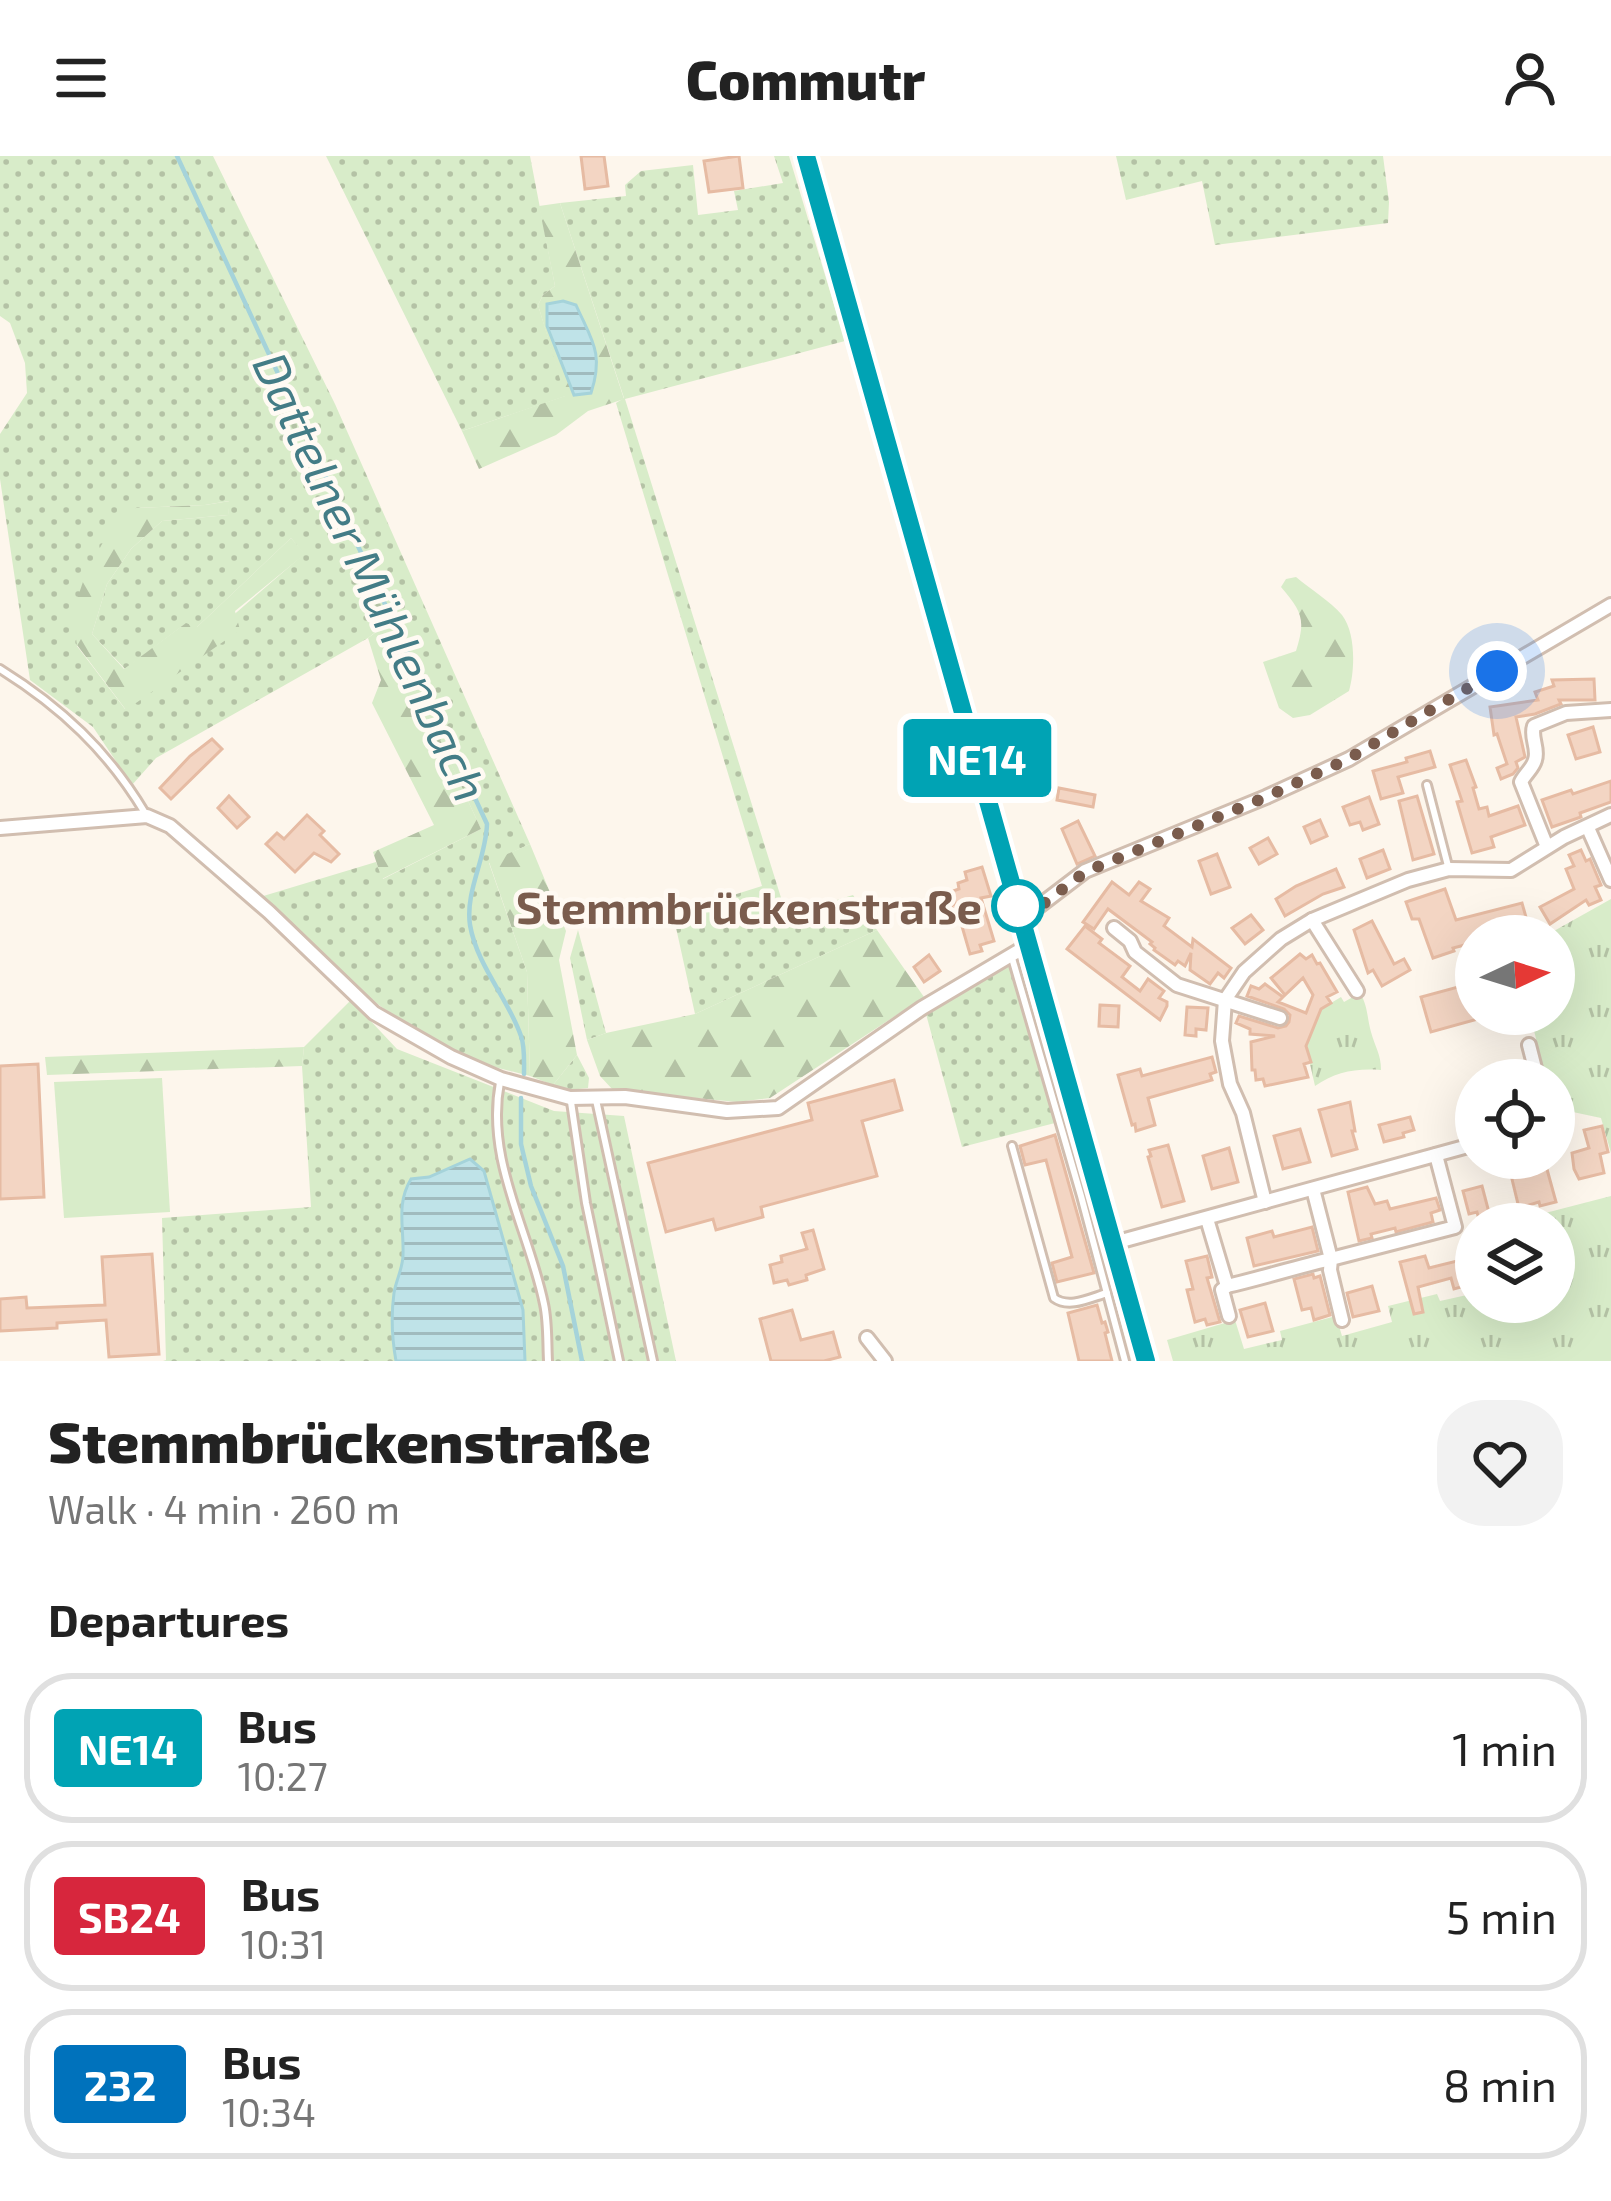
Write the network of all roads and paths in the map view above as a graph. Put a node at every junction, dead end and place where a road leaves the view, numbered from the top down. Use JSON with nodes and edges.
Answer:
{"nodes":[{"id":1,"x":806,"y":156,"type":"edge"},
{"id":2,"x":1611,"y":604,"type":"edge"},
{"id":3,"x":0,"y":669,"type":"edge"},
{"id":4,"x":1611,"y":710,"type":"edge"},
{"id":5,"x":1427,"y":785,"type":"dead end"},
{"id":6,"x":1611,"y":815,"type":"edge"},
{"id":7,"x":147,"y":816,"type":"junction"},
{"id":8,"x":1588,"y":828,"type":"junction"},
{"id":9,"x":0,"y":829,"type":"edge"},
{"id":10,"x":1547,"y":848,"type":"junction"},
{"id":11,"x":1449,"y":869,"type":"junction"},
{"id":12,"x":1611,"y":880,"type":"edge"},
{"id":13,"x":1022,"y":920,"type":"junction"},
{"id":14,"x":1312,"y":920,"type":"junction"},
{"id":15,"x":1114,"y":928,"type":"dead end"},
{"id":16,"x":1030,"y":944,"type":"junction"},
{"id":17,"x":1011,"y":955,"type":"junction"},
{"id":18,"x":1357,"y":991,"type":"dead end"},
{"id":19,"x":1225,"y":1000,"type":"junction"},
{"id":20,"x":1280,"y":1018,"type":"dead end"},
{"id":21,"x":1528,"y":1045,"type":"dead end"},
{"id":22,"x":1532,"y":1059,"type":"edge"},
{"id":23,"x":501,"y":1079,"type":"junction"},
{"id":24,"x":595,"y":1096,"type":"junction"},
{"id":25,"x":570,"y":1098,"type":"junction"},
{"id":26,"x":1012,"y":1145,"type":"dead end"},
{"id":27,"x":1455,"y":1149,"type":"edge"},
{"id":28,"x":1436,"y":1155,"type":"junction"},
{"id":29,"x":1313,"y":1189,"type":"junction"},
{"id":30,"x":1265,"y":1202,"type":"junction"},
{"id":31,"x":1208,"y":1219,"type":"junction"},
{"id":32,"x":1114,"y":1243,"type":"junction"},
{"id":33,"x":1331,"y":1259,"type":"junction"},
{"id":34,"x":1227,"y":1286,"type":"junction"},
{"id":35,"x":1107,"y":1293,"type":"junction"},
{"id":36,"x":1229,"y":1316,"type":"dead end"},
{"id":37,"x":1342,"y":1320,"type":"dead end"},
{"id":38,"x":867,"y":1338,"type":"dead end"},
{"id":39,"x":548,"y":1361,"type":"edge"},
{"id":40,"x":619,"y":1361,"type":"edge"},
{"id":41,"x":653,"y":1361,"type":"edge"},
{"id":42,"x":885,"y":1361,"type":"edge"},
{"id":43,"x":1126,"y":1361,"type":"edge"},
{"id":44,"x":1146,"y":1361,"type":"edge"}],
"edges":[{"from":1,"to":13,"type":"main road"},
{"from":2,"to":13,"type":"street"},
{"from":3,"to":7,"type":"lane"},
{"from":4,"to":10,"type":"street"},
{"from":5,"to":11,"type":"lane"},
{"from":6,"to":8,"type":"street"},
{"from":7,"to":9,"type":"street"},
{"from":7,"to":23,"type":"street"},
{"from":8,"to":10,"type":"street"},
{"from":8,"to":12,"type":"street"},
{"from":10,"to":11,"type":"street"},
{"from":11,"to":14,"type":"street"},
{"from":13,"to":16,"type":"main road"},
{"from":14,"to":18,"type":"street"},
{"from":14,"to":19,"type":"street"},
{"from":15,"to":19,"type":"street"},
{"from":16,"to":17,"type":"street"},
{"from":16,"to":32,"type":"main road"},
{"from":17,"to":24,"type":"street"},
{"from":17,"to":35,"type":"lane"},
{"from":19,"to":20,"type":"street"},
{"from":19,"to":30,"type":"street"},
{"from":21,"to":22,"type":"street"},
{"from":23,"to":25,"type":"street"},
{"from":23,"to":39,"type":"lane"},
{"from":24,"to":25,"type":"street"},
{"from":24,"to":41,"type":"lane"},
{"from":25,"to":40,"type":"lane"},
{"from":26,"to":35,"type":"lane"},
{"from":27,"to":28,"type":"street"},
{"from":28,"to":29,"type":"street"},
{"from":28,"to":33,"type":"street"},
{"from":29,"to":30,"type":"street"},
{"from":29,"to":33,"type":"street"},
{"from":30,"to":31,"type":"street"},
{"from":31,"to":32,"type":"street"},
{"from":31,"to":34,"type":"street"},
{"from":32,"to":44,"type":"main road"},
{"from":33,"to":34,"type":"street"},
{"from":33,"to":37,"type":"street"},
{"from":34,"to":36,"type":"street"},
{"from":35,"to":43,"type":"lane"},
{"from":38,"to":42,"type":"street"}]}
